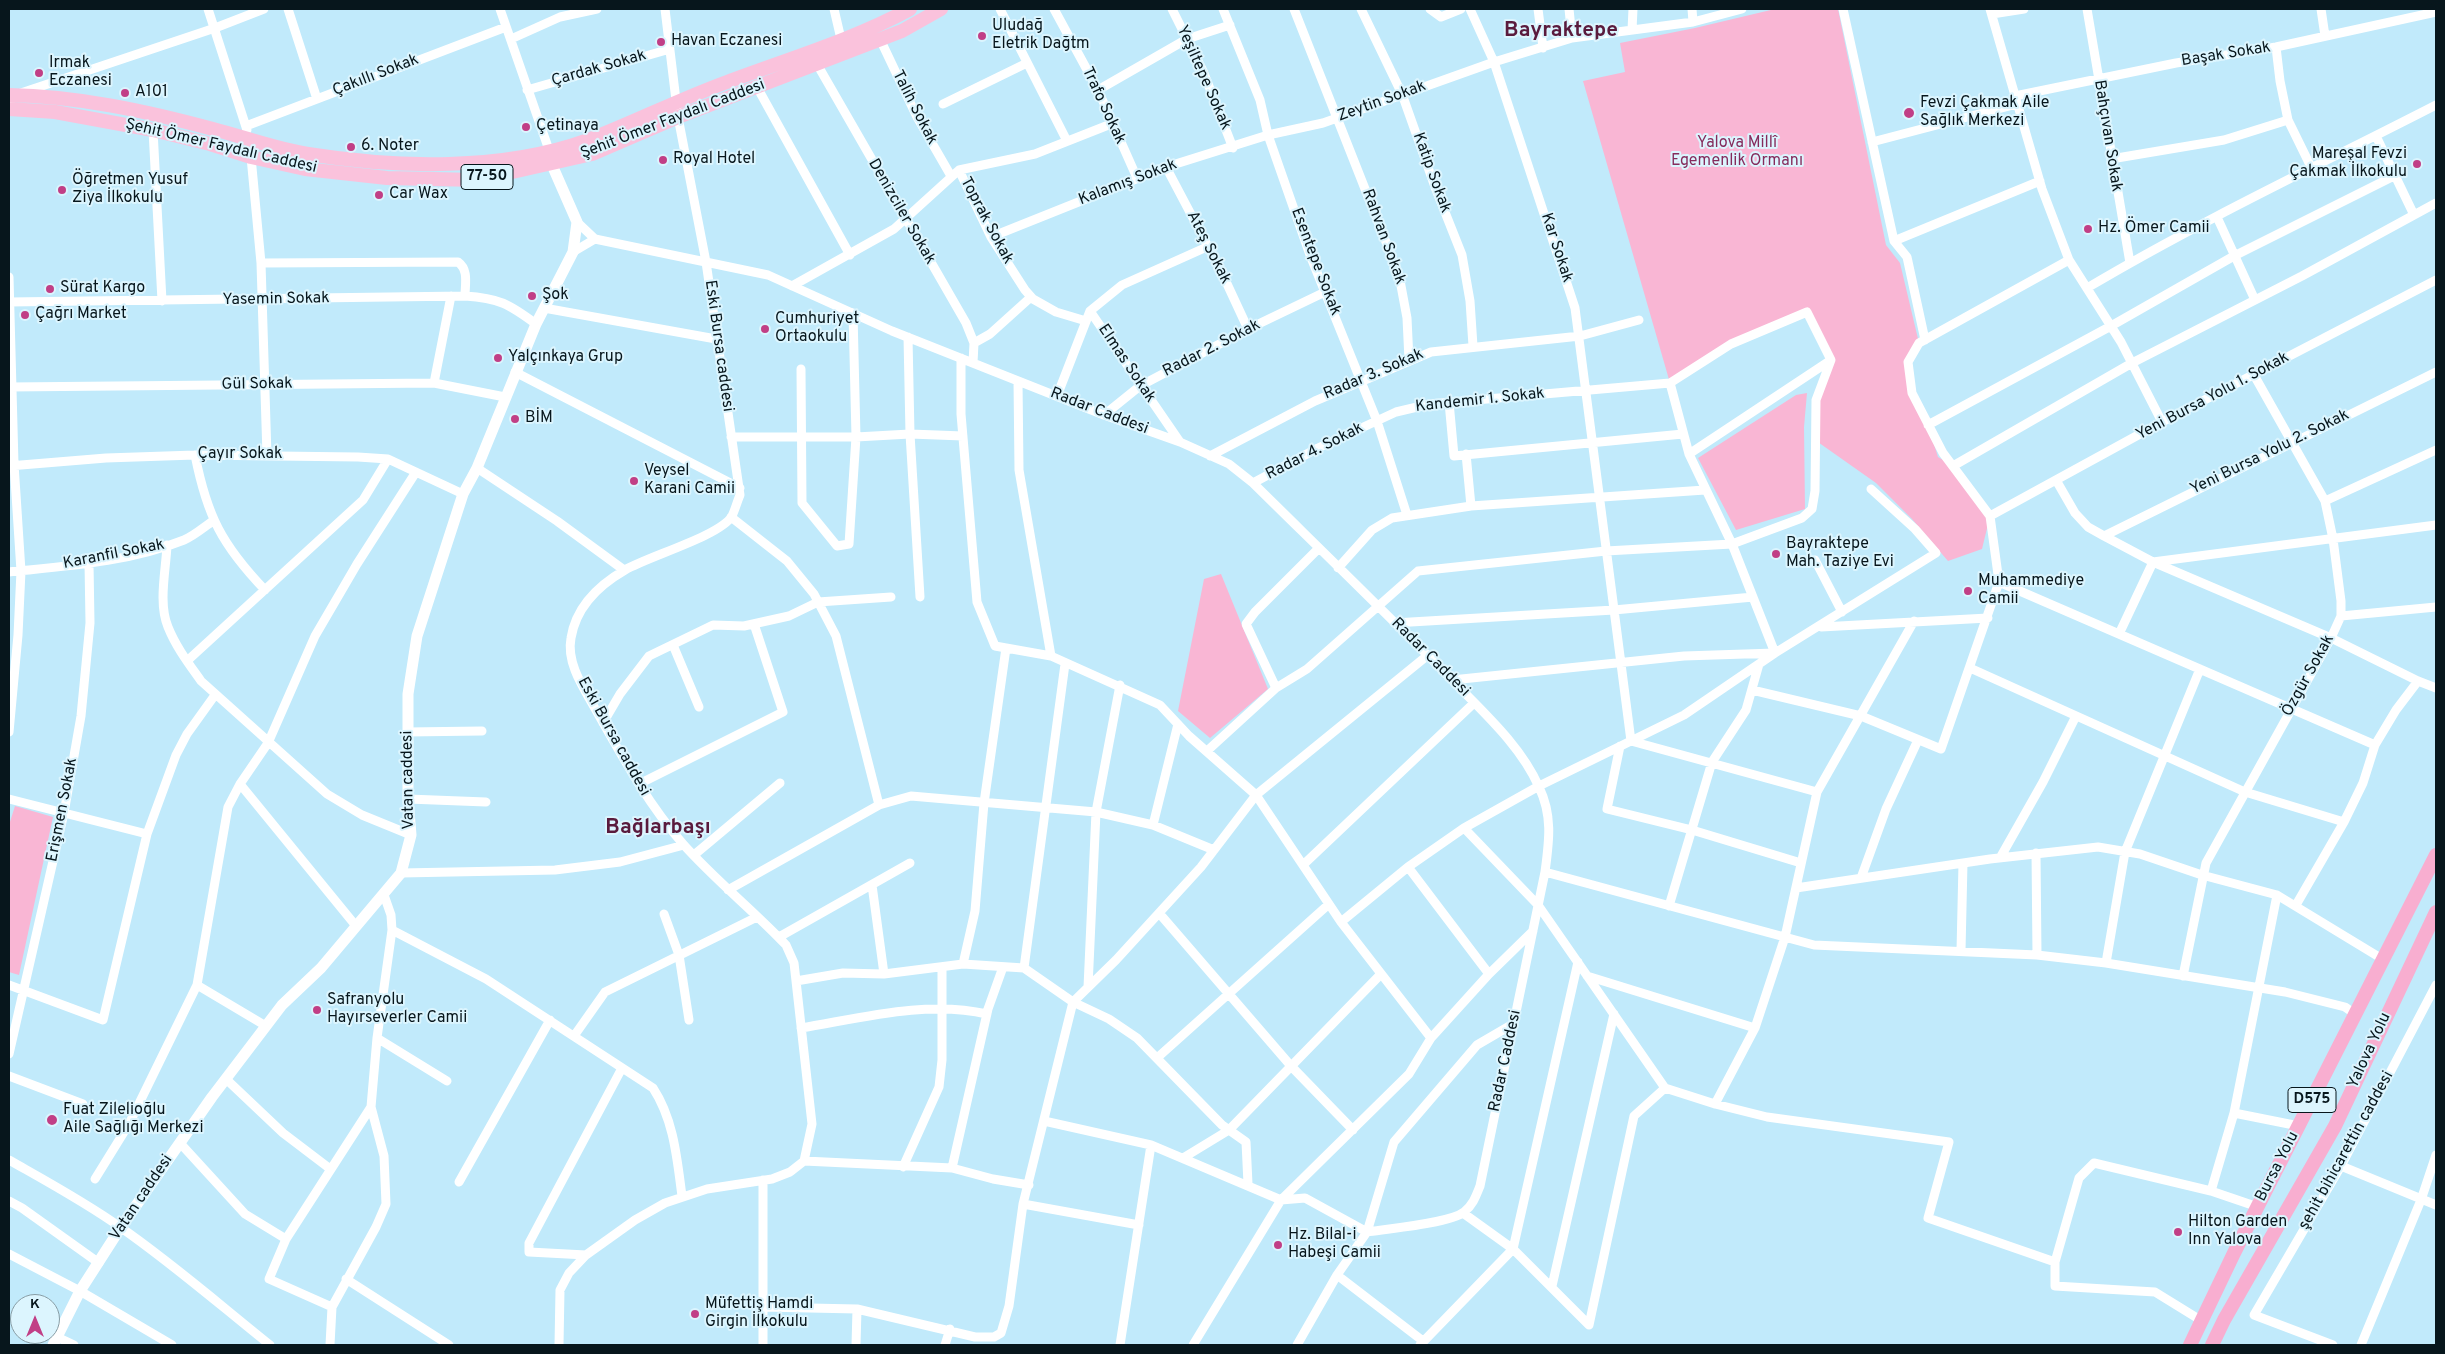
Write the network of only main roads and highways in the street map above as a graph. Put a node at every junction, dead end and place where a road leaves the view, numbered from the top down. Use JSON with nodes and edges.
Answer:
{"nodes":[{"id":1,"x":910,"y":9,"type":"edge"},
{"id":2,"x":942,"y":9,"type":"edge"},
{"id":3,"x":11,"y":97,"type":"edge"},
{"id":4,"x":9,"y":109,"type":"edge"},
{"id":5,"x":549,"y":150,"type":"junction"},
{"id":6,"x":552,"y":165,"type":"junction"},
{"id":7,"x":2436,"y":856,"type":"edge"},
{"id":8,"x":2436,"y":912,"type":"edge"},
{"id":9,"x":2190,"y":1345,"type":"edge"},
{"id":10,"x":2212,"y":1345,"type":"edge"}],
"edges":[{"from":1,"to":5,"type":"main road","name":"Şehit Ömer Faydalı Caddesi","number":"77-50"},
{"from":2,"to":6,"type":"main road","name":"Şehit Ömer Faydalı Caddesi","number":"77-50"},
{"from":3,"to":5,"type":"main road","name":"Şehit Ömer Faydalı Caddesi","number":"77-50"},
{"from":4,"to":6,"type":"main road","name":"Şehit Ömer Faydalı Caddesi","number":"77-50"},
{"from":5,"to":6,"type":"main road"},
{"from":7,"to":9,"type":"highway","name":"Bursa Yolu","number":"D575"},
{"from":8,"to":10,"type":"highway","name":"Yalova Yolu","number":"D575"}]}
